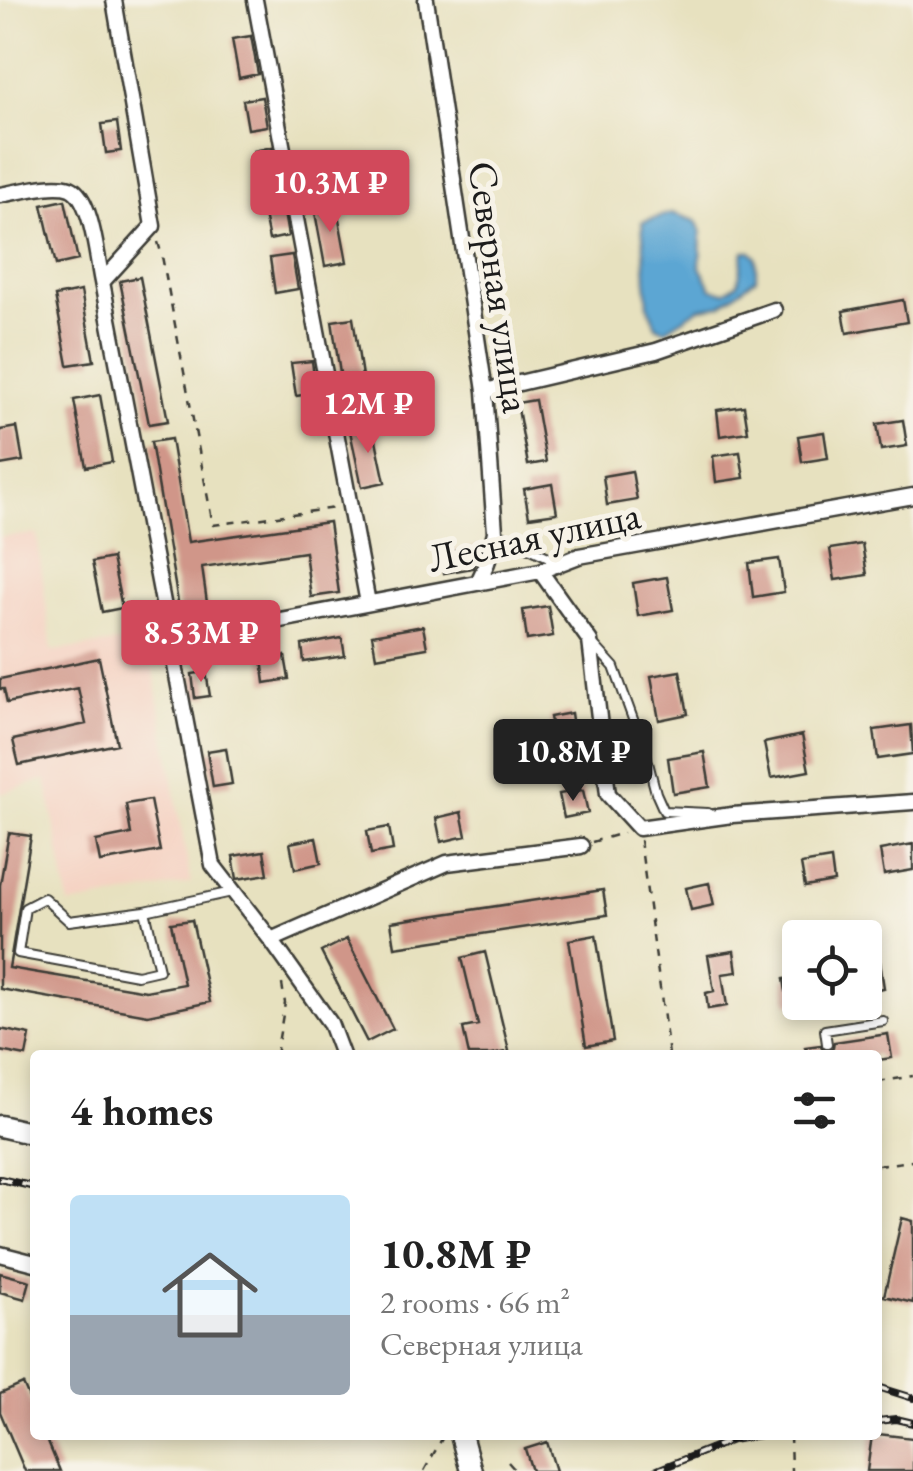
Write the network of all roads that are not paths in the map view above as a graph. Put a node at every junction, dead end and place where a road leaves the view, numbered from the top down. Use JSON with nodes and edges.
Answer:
{"nodes":[{"id":1,"x":114,"y":0,"type":"edge"},
{"id":2,"x":255,"y":0,"type":"edge"},
{"id":3,"x":426,"y":0,"type":"edge"},
{"id":4,"x":0,"y":195,"type":"edge"},
{"id":5,"x":102,"y":282,"type":"junction"},
{"id":6,"x":774,"y":310,"type":"dead end"},
{"id":7,"x":485,"y":391,"type":"junction"},
{"id":8,"x":913,"y":496,"type":"edge"},
{"id":9,"x":495,"y":532,"type":"junction"},
{"id":10,"x":561,"y":563,"type":"junction"},
{"id":11,"x":540,"y":571,"type":"junction"},
{"id":12,"x":478,"y":582,"type":"junction"},
{"id":13,"x":368,"y":604,"type":"junction"},
{"id":14,"x":590,"y":640,"type":"junction"},
{"id":15,"x":169,"y":641,"type":"junction"},
{"id":16,"x":913,"y":802,"type":"edge"},
{"id":17,"x":732,"y":815,"type":"junction"},
{"id":18,"x":582,"y":846,"type":"road end"},
{"id":19,"x":232,"y":892,"type":"junction"},
{"id":20,"x":145,"y":911,"type":"junction"},
{"id":21,"x":274,"y":946,"type":"junction"},
{"id":22,"x":883,"y":1020,"type":"dead end"},
{"id":23,"x":827,"y":1044,"type":"dead end"},
{"id":24,"x":340,"y":1050,"type":"edge"},
{"id":25,"x":0,"y":1126,"type":"edge"},
{"id":26,"x":30,"y":1133,"type":"edge"},
{"id":27,"x":0,"y":1254,"type":"edge"},
{"id":28,"x":30,"y":1262,"type":"edge"},
{"id":29,"x":462,"y":1440,"type":"edge"},
{"id":30,"x":471,"y":1471,"type":"edge"}],
"edges":[{"from":1,"to":5,"type":"street"},
{"from":2,"to":13,"type":"street"},
{"from":3,"to":7,"type":"street","name":"Северная улица"},
{"from":4,"to":5,"type":"street"},
{"from":5,"to":15,"type":"street"},
{"from":6,"to":7,"type":"street"},
{"from":7,"to":9,"type":"street","name":"Северная улица"},
{"from":8,"to":10,"type":"street","name":"Лесная улица"},
{"from":9,"to":10,"type":"lane"},
{"from":9,"to":12,"type":"street","name":"Северная улица"},
{"from":10,"to":11,"type":"street","name":"Лесная улица"},
{"from":11,"to":12,"type":"street","name":"Лесная улица"},
{"from":11,"to":14,"type":"street"},
{"from":12,"to":13,"type":"street","name":"Лесная улица"},
{"from":13,"to":15,"type":"street","name":"Лесная улица"},
{"from":14,"to":17,"type":"lane"},
{"from":14,"to":17,"type":"street"},
{"from":15,"to":19,"type":"street"},
{"from":16,"to":17,"type":"street"},
{"from":18,"to":21,"type":"street"},
{"from":19,"to":20,"type":"lane"},
{"from":19,"to":21,"type":"street"},
{"from":20,"to":20,"type":"lane"},
{"from":21,"to":24,"type":"street"},
{"from":22,"to":23,"type":"lane"},
{"from":25,"to":26,"type":"street"},
{"from":27,"to":28,"type":"street"},
{"from":29,"to":30,"type":"street"}]}
